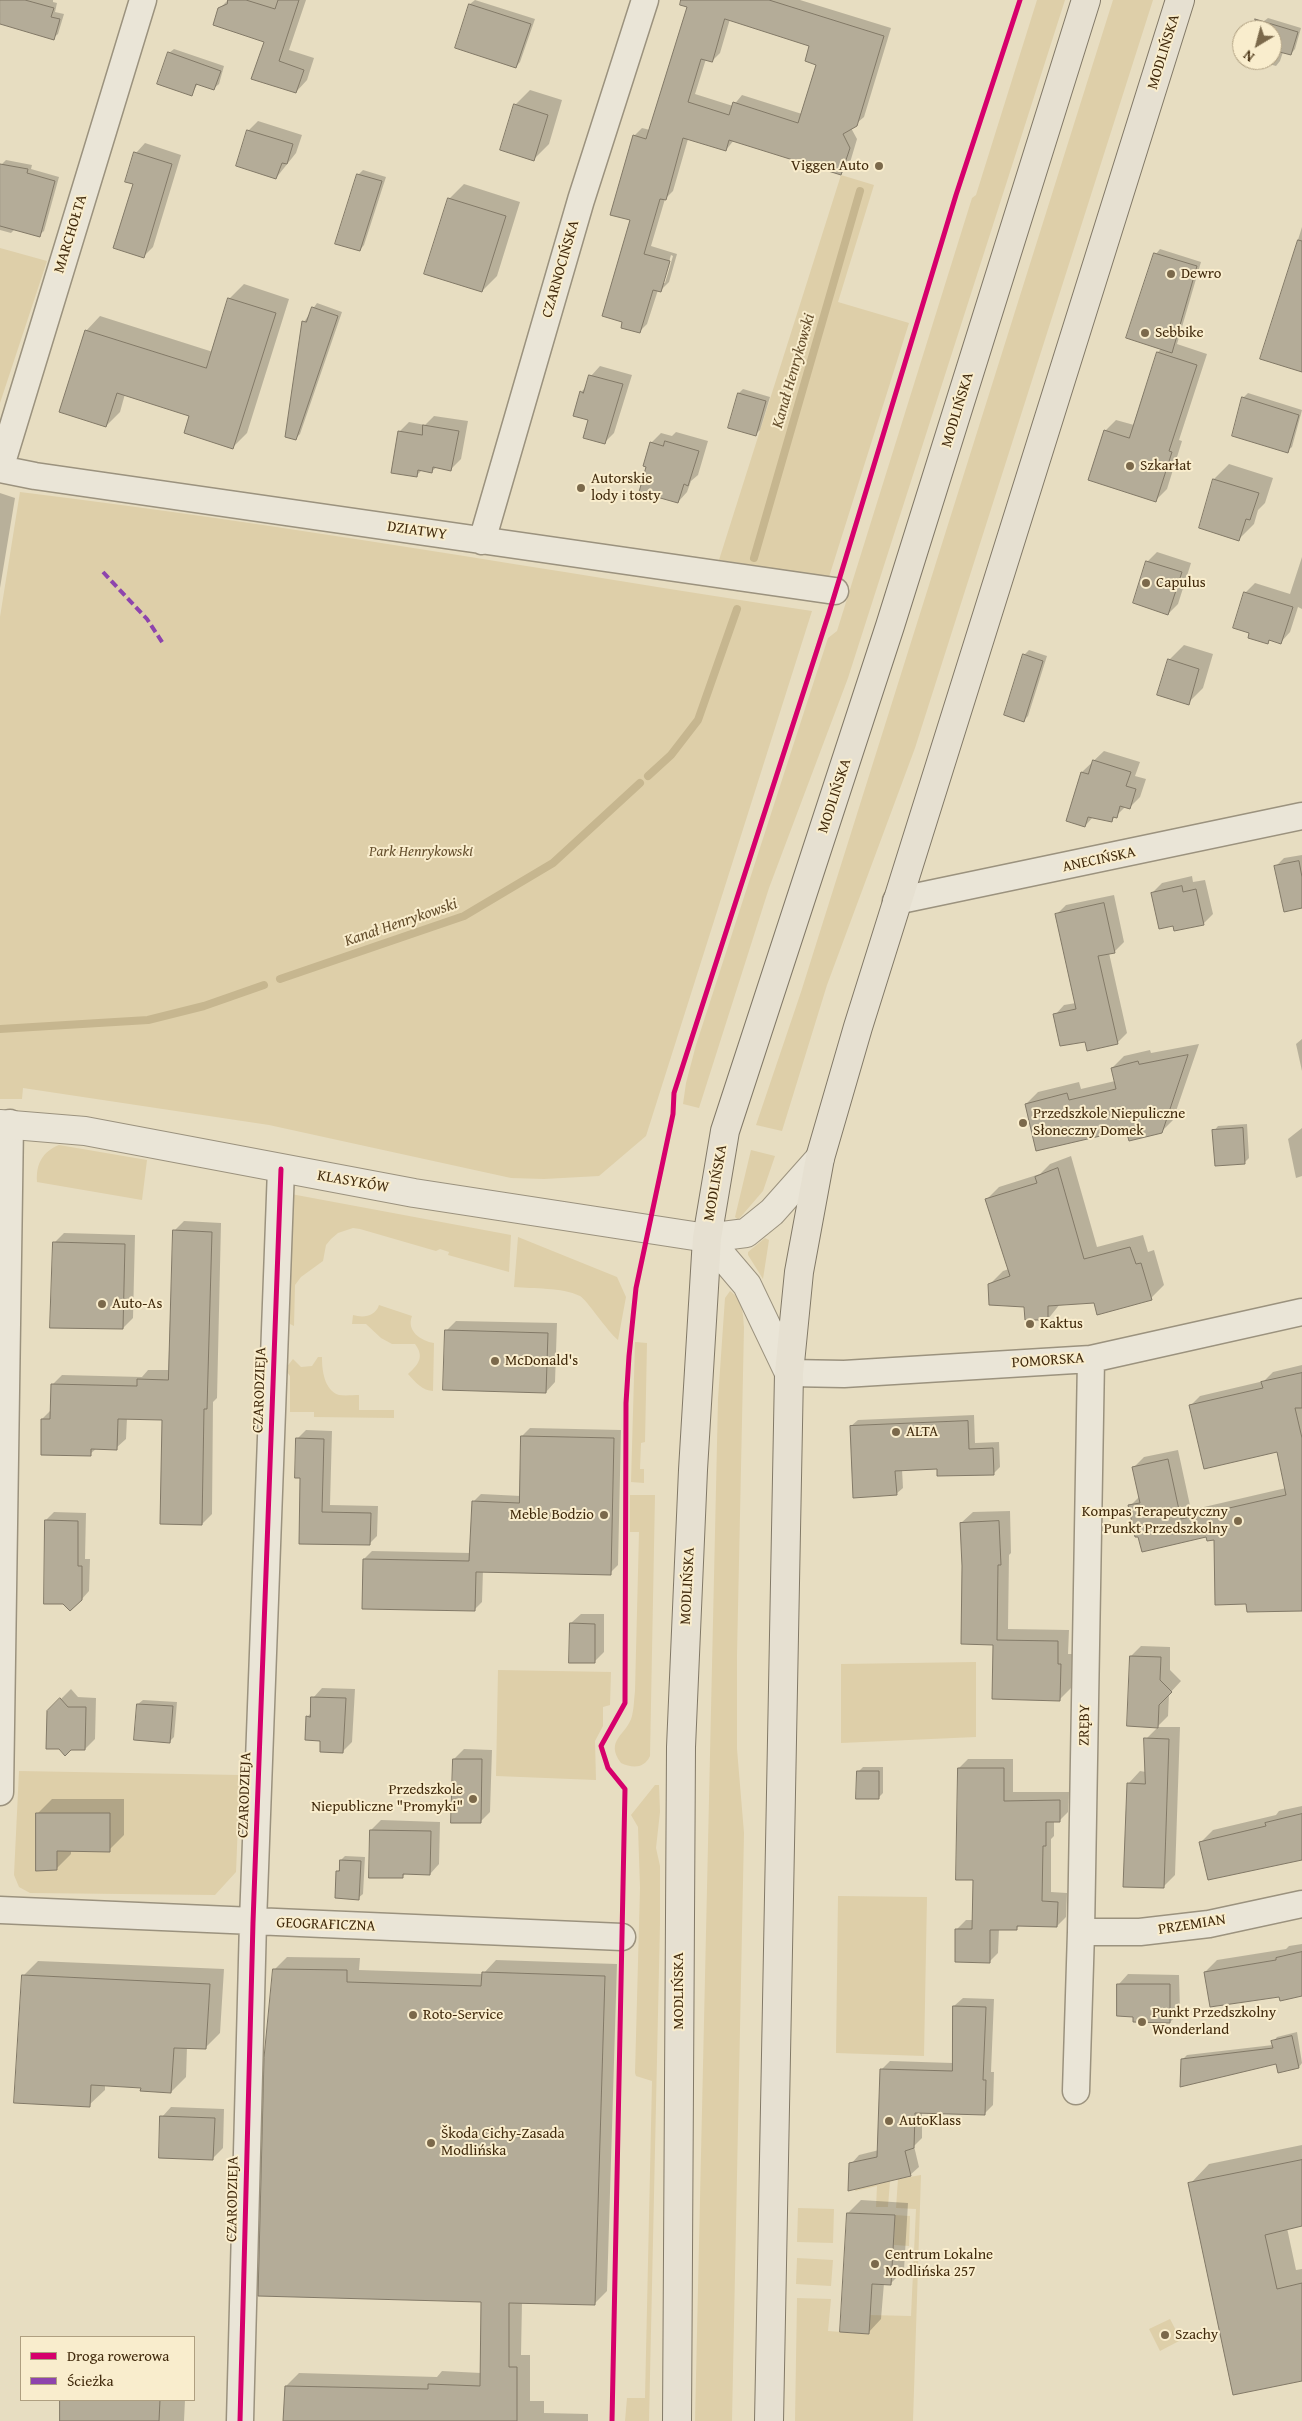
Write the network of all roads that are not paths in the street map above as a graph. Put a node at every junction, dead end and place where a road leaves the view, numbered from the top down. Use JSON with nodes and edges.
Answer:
{"nodes":[{"id":1,"x":142,"y":0,"type":"edge"},
{"id":2,"x":646,"y":0,"type":"edge"},
{"id":3,"x":1086,"y":0,"type":"edge"},
{"id":4,"x":1180,"y":0,"type":"edge"},
{"id":5,"x":0,"y":469,"type":"edge"},
{"id":6,"x":482,"y":541,"type":"junction"},
{"id":7,"x":835,"y":591,"type":"dead end"},
{"id":8,"x":1302,"y":816,"type":"edge"},
{"id":9,"x":896,"y":901,"type":"junction"},
{"id":10,"x":5,"y":1123,"type":"edge"},
{"id":11,"x":820,"y":1158,"type":"junction"},
{"id":12,"x":281,"y":1169,"type":"junction"},
{"id":13,"x":707,"y":1238,"type":"junction"},
{"id":14,"x":1302,"y":1312,"type":"edge"},
{"id":15,"x":1091,"y":1359,"type":"junction"},
{"id":16,"x":789,"y":1373,"type":"junction"},
{"id":17,"x":0,"y":1792,"type":"edge"},
{"id":18,"x":1302,"y":1904,"type":"edge"},
{"id":19,"x":0,"y":1910,"type":"edge"},
{"id":20,"x":253,"y":1922,"type":"junction"},
{"id":21,"x":1081,"y":1932,"type":"junction"},
{"id":22,"x":622,"y":1937,"type":"dead end"},
{"id":23,"x":1076,"y":2091,"type":"dead end"},
{"id":24,"x":240,"y":2421,"type":"edge"},
{"id":25,"x":677,"y":2421,"type":"edge"},
{"id":26,"x":769,"y":2421,"type":"edge"}],
"edges":[{"from":1,"to":5,"type":"street","name":"MARCHOŁTA"},
{"from":2,"to":6,"type":"street","name":"CZARNOCIŃSKA"},
{"from":3,"to":13,"type":"main road","name":"MODLIŃSKA"},
{"from":4,"to":9,"type":"main road","name":"MODLIŃSKA"},
{"from":5,"to":6,"type":"street","name":"DZIATWY"},
{"from":6,"to":7,"type":"street","name":"DZIATWY"},
{"from":8,"to":9,"type":"street","name":"ANECIŃSKA"},
{"from":9,"to":11,"type":"main road","name":"MODLIŃSKA"},
{"from":10,"to":12,"type":"street","name":"KLASYKÓW"},
{"from":10,"to":17,"type":"street"},
{"from":11,"to":13,"type":"street","name":"KLASYKÓW"},
{"from":11,"to":16,"type":"main road","name":"MODLIŃSKA"},
{"from":12,"to":13,"type":"street","name":"KLASYKÓW"},
{"from":12,"to":20,"type":"street","name":"CZARODZIEJA"},
{"from":13,"to":16,"type":"street"},
{"from":13,"to":25,"type":"main road","name":"MODLIŃSKA"},
{"from":14,"to":15,"type":"street","name":"POMORSKA"},
{"from":15,"to":16,"type":"street","name":"POMORSKA"},
{"from":15,"to":21,"type":"street","name":"ZRĘBY"},
{"from":16,"to":26,"type":"main road","name":"MODLIŃSKA"},
{"from":18,"to":21,"type":"street","name":"PRZEMIAN"},
{"from":19,"to":20,"type":"street","name":"GEOGRAFICZNA"},
{"from":20,"to":22,"type":"street","name":"GEOGRAFICZNA"},
{"from":20,"to":24,"type":"street","name":"CZARODZIEJA"},
{"from":21,"to":23,"type":"street","name":"ZRĘBY"}]}
